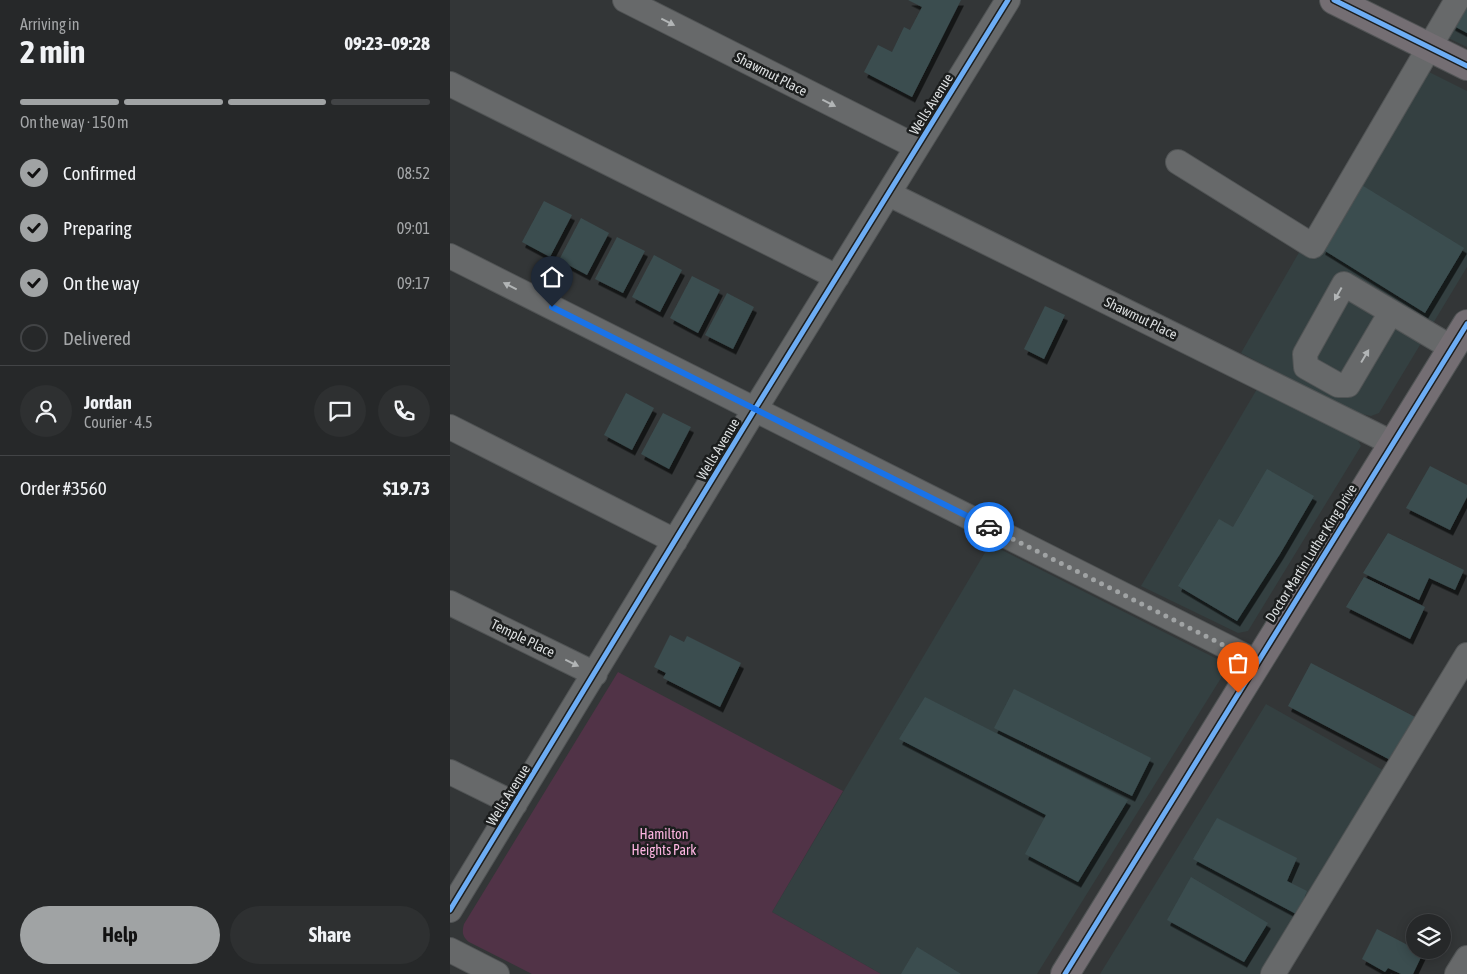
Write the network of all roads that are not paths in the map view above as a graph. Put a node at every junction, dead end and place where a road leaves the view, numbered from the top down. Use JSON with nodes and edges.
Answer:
{"nodes":[{"id":1,"x":625,"y":0,"type":"edge"},
{"id":2,"x":1334,"y":0,"type":"edge"},
{"id":3,"x":1457,"y":0,"type":"edge"},
{"id":4,"x":1003,"y":2,"type":"edge"},
{"id":5,"x":1430,"y":48,"type":"junction"},
{"id":6,"x":1467,"y":66,"type":"edge"},
{"id":7,"x":450,"y":84,"type":"edge"},
{"id":8,"x":918,"y":147,"type":"junction"},
{"id":9,"x":1178,"y":162,"type":"dead end"},
{"id":10,"x":890,"y":194,"type":"junction"},
{"id":11,"x":450,"y":256,"type":"edge"},
{"id":12,"x":837,"y":277,"type":"junction"},
{"id":13,"x":1392,"y":312,"type":"dead end"},
{"id":14,"x":1467,"y":324,"type":"edge"},
{"id":15,"x":1452,"y":348,"type":"junction"},
{"id":16,"x":756,"y":409,"type":"junction"},
{"id":17,"x":450,"y":427,"type":"edge"},
{"id":18,"x":1392,"y":443,"type":"junction"},
{"id":19,"x":675,"y":541,"type":"junction"},
{"id":20,"x":450,"y":603,"type":"edge"},
{"id":21,"x":1467,"y":655,"type":"edge"},
{"id":22,"x":1257,"y":662,"type":"junction"},
{"id":23,"x":595,"y":674,"type":"junction"},
{"id":24,"x":450,"y":772,"type":"edge"},
{"id":25,"x":515,"y":804,"type":"junction"},
{"id":26,"x":450,"y":910,"type":"edge"},
{"id":27,"x":450,"y":950,"type":"edge"},
{"id":28,"x":1467,"y":958,"type":"edge"},
{"id":29,"x":497,"y":974,"type":"edge"},
{"id":30,"x":1065,"y":974,"type":"edge"},
{"id":31,"x":1273,"y":974,"type":"edge"},
{"id":32,"x":1457,"y":974,"type":"edge"}],
"edges":[{"from":1,"to":8,"type":"street","name":"Shawmut Place","one_way":true},
{"from":2,"to":5,"type":"main road"},
{"from":3,"to":5,"type":"street"},
{"from":4,"to":8,"type":"street","name":"Wells Avenue"},
{"from":5,"to":6,"type":"main road"},
{"from":5,"to":9,"type":"street"},
{"from":7,"to":12,"type":"street"},
{"from":8,"to":10,"type":"street","name":"Wells Avenue"},
{"from":10,"to":12,"type":"street","name":"Wells Avenue"},
{"from":10,"to":18,"type":"street","name":"Shawmut Place"},
{"from":16,"to":11,"type":"street","one_way":true},
{"from":12,"to":16,"type":"street","name":"Wells Avenue"},
{"from":13,"to":15,"type":"street"},
{"from":14,"to":15,"type":"main road","name":"Doctor Martin Luther King Drive"},
{"from":15,"to":18,"type":"main road","name":"Doctor Martin Luther King Drive"},
{"from":16,"to":19,"type":"street","name":"Wells Avenue"},
{"from":16,"to":22,"type":"street"},
{"from":17,"to":19,"type":"street"},
{"from":18,"to":22,"type":"main road","name":"Doctor Martin Luther King Drive"},
{"from":19,"to":23,"type":"street","name":"Wells Avenue"},
{"from":20,"to":23,"type":"street","name":"Temple Place","one_way":true},
{"from":21,"to":31,"type":"street"},
{"from":22,"to":30,"type":"main road","name":"Doctor Martin Luther King Drive"},
{"from":23,"to":25,"type":"street","name":"Wells Avenue"},
{"from":24,"to":25,"type":"street"},
{"from":25,"to":26,"type":"street","name":"Wells Avenue"},
{"from":27,"to":29,"type":"street"},
{"from":28,"to":32,"type":"street"}]}
